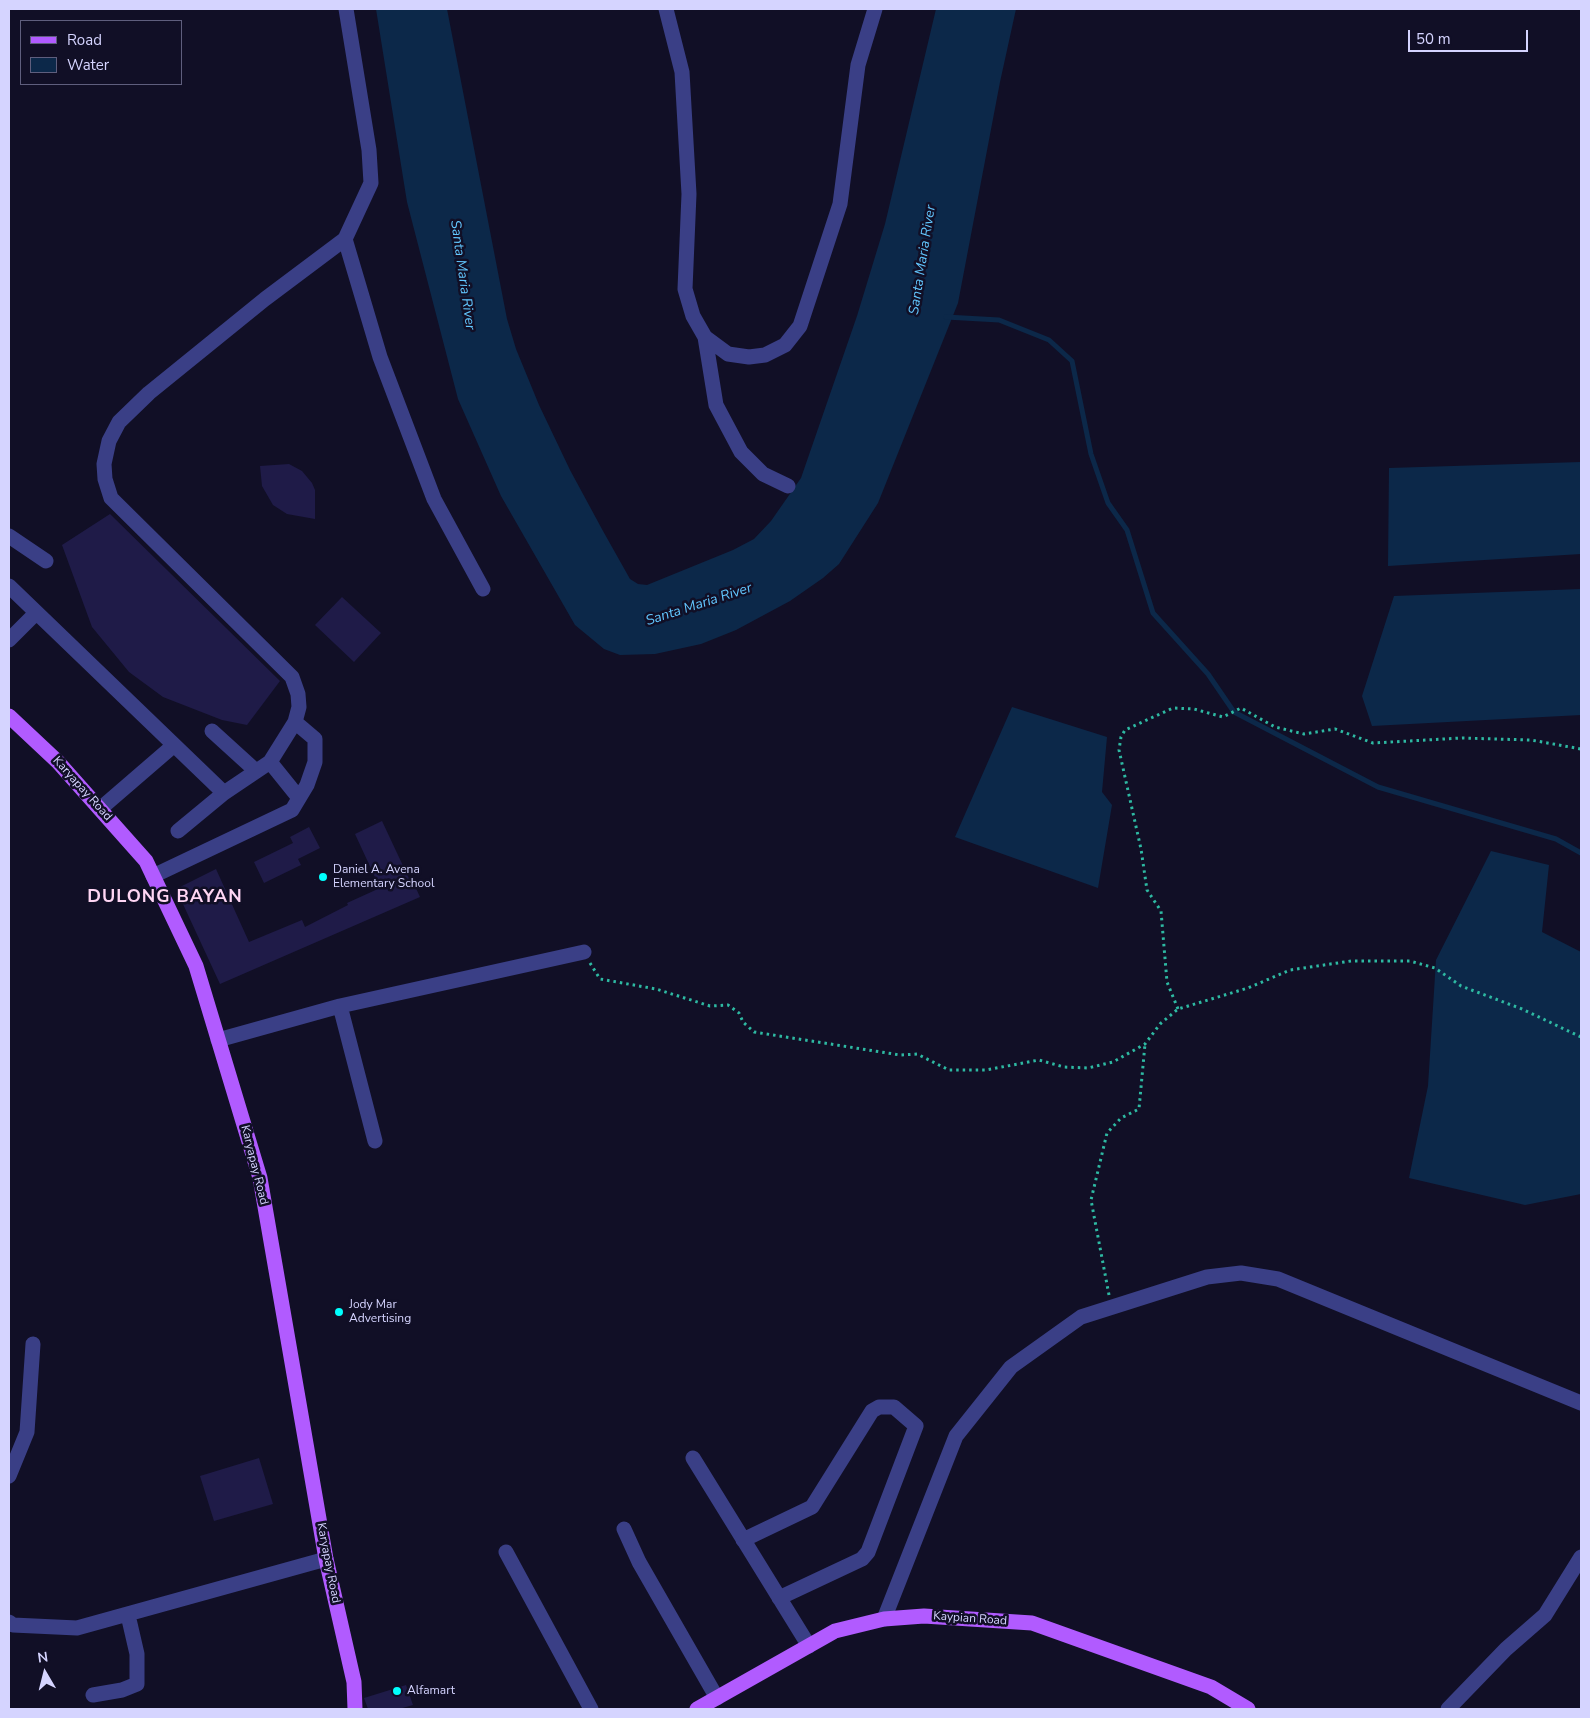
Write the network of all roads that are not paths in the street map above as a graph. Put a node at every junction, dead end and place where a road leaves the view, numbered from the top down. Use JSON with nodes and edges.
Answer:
{"nodes":[{"id":1,"x":346,"y":9,"type":"edge"},
{"id":2,"x":666,"y":9,"type":"edge"},
{"id":3,"x":874,"y":9,"type":"edge"},
{"id":4,"x":345,"y":239,"type":"junction"},
{"id":5,"x":705,"y":337,"type":"junction"},
{"id":6,"x":788,"y":486,"type":"dead end"},
{"id":7,"x":9,"y":536,"type":"edge"},
{"id":8,"x":46,"y":561,"type":"dead end"},
{"id":9,"x":9,"y":586,"type":"edge"},
{"id":10,"x":482,"y":589,"type":"dead end"},
{"id":11,"x":36,"y":613,"type":"junction"},
{"id":12,"x":9,"y":640,"type":"edge"},
{"id":13,"x":9,"y":716,"type":"edge"},
{"id":14,"x":295,"y":722,"type":"junction"},
{"id":15,"x":212,"y":731,"type":"dead end"},
{"id":16,"x":173,"y":746,"type":"junction"},
{"id":17,"x":270,"y":762,"type":"junction"},
{"id":18,"x":256,"y":772,"type":"junction"},
{"id":19,"x":224,"y":793,"type":"junction"},
{"id":20,"x":298,"y":798,"type":"junction"},
{"id":21,"x":100,"y":809,"type":"junction"},
{"id":22,"x":178,"y":831,"type":"dead end"},
{"id":23,"x":153,"y":876,"type":"junction"},
{"id":24,"x":584,"y":952,"type":"road end"},
{"id":25,"x":340,"y":1006,"type":"junction"},
{"id":26,"x":218,"y":1040,"type":"junction"},
{"id":27,"x":375,"y":1141,"type":"dead end"},
{"id":28,"x":32,"y":1344,"type":"dead end"},
{"id":29,"x":1581,"y":1402,"type":"edge"},
{"id":30,"x":693,"y":1458,"type":"dead end"},
{"id":31,"x":9,"y":1476,"type":"edge"},
{"id":32,"x":624,"y":1530,"type":"dead end"},
{"id":33,"x":743,"y":1540,"type":"junction"},
{"id":34,"x":506,"y":1552,"type":"dead end"},
{"id":35,"x":1581,"y":1557,"type":"edge"},
{"id":36,"x":326,"y":1559,"type":"junction"},
{"id":37,"x":779,"y":1598,"type":"junction"},
{"id":38,"x":128,"y":1615,"type":"junction"},
{"id":39,"x":884,"y":1619,"type":"junction"},
{"id":40,"x":9,"y":1622,"type":"edge"},
{"id":41,"x":809,"y":1646,"type":"junction"},
{"id":42,"x":93,"y":1695,"type":"dead end"},
{"id":43,"x":717,"y":1698,"type":"junction"},
{"id":44,"x":354,"y":1709,"type":"edge"},
{"id":45,"x":591,"y":1709,"type":"edge"},
{"id":46,"x":697,"y":1709,"type":"edge"},
{"id":47,"x":1248,"y":1709,"type":"edge"},
{"id":48,"x":1448,"y":1709,"type":"edge"}],
"edges":[{"from":1,"to":4,"type":"street"},
{"from":2,"to":5,"type":"street"},
{"from":3,"to":5,"type":"street"},
{"from":4,"to":10,"type":"street"},
{"from":4,"to":14,"type":"street"},
{"from":5,"to":6,"type":"street"},
{"from":7,"to":8,"type":"street"},
{"from":9,"to":11,"type":"street"},
{"from":11,"to":12,"type":"street"},
{"from":11,"to":16,"type":"street"},
{"from":13,"to":21,"type":"main road","name":"Karyapay Road"},
{"from":14,"to":17,"type":"street"},
{"from":14,"to":20,"type":"street"},
{"from":15,"to":18,"type":"street"},
{"from":16,"to":19,"type":"street"},
{"from":16,"to":21,"type":"street"},
{"from":17,"to":18,"type":"street"},
{"from":17,"to":20,"type":"street"},
{"from":18,"to":19,"type":"street"},
{"from":19,"to":22,"type":"street"},
{"from":20,"to":23,"type":"street"},
{"from":21,"to":23,"type":"main road","name":"Karyapay Road"},
{"from":23,"to":26,"type":"main road","name":"Karyapay Road"},
{"from":24,"to":25,"type":"street"},
{"from":25,"to":26,"type":"street"},
{"from":25,"to":27,"type":"street"},
{"from":26,"to":36,"type":"main road","name":"Karyapay Road"},
{"from":28,"to":31,"type":"street"},
{"from":29,"to":39,"type":"street"},
{"from":30,"to":33,"type":"street"},
{"from":32,"to":43,"type":"street"},
{"from":33,"to":37,"type":"street"},
{"from":33,"to":37,"type":"street"},
{"from":34,"to":45,"type":"street"},
{"from":35,"to":48,"type":"street"},
{"from":36,"to":38,"type":"street"},
{"from":36,"to":44,"type":"main road","name":"Karyapay Road"},
{"from":37,"to":41,"type":"street"},
{"from":38,"to":40,"type":"street"},
{"from":38,"to":42,"type":"street"},
{"from":39,"to":41,"type":"main road","name":"Kaypian Road"},
{"from":39,"to":47,"type":"main road","name":"Kaypian Road"},
{"from":41,"to":43,"type":"main road","name":"Kaypian Road"},
{"from":43,"to":46,"type":"main road","name":"Kaypian Road"}]}
